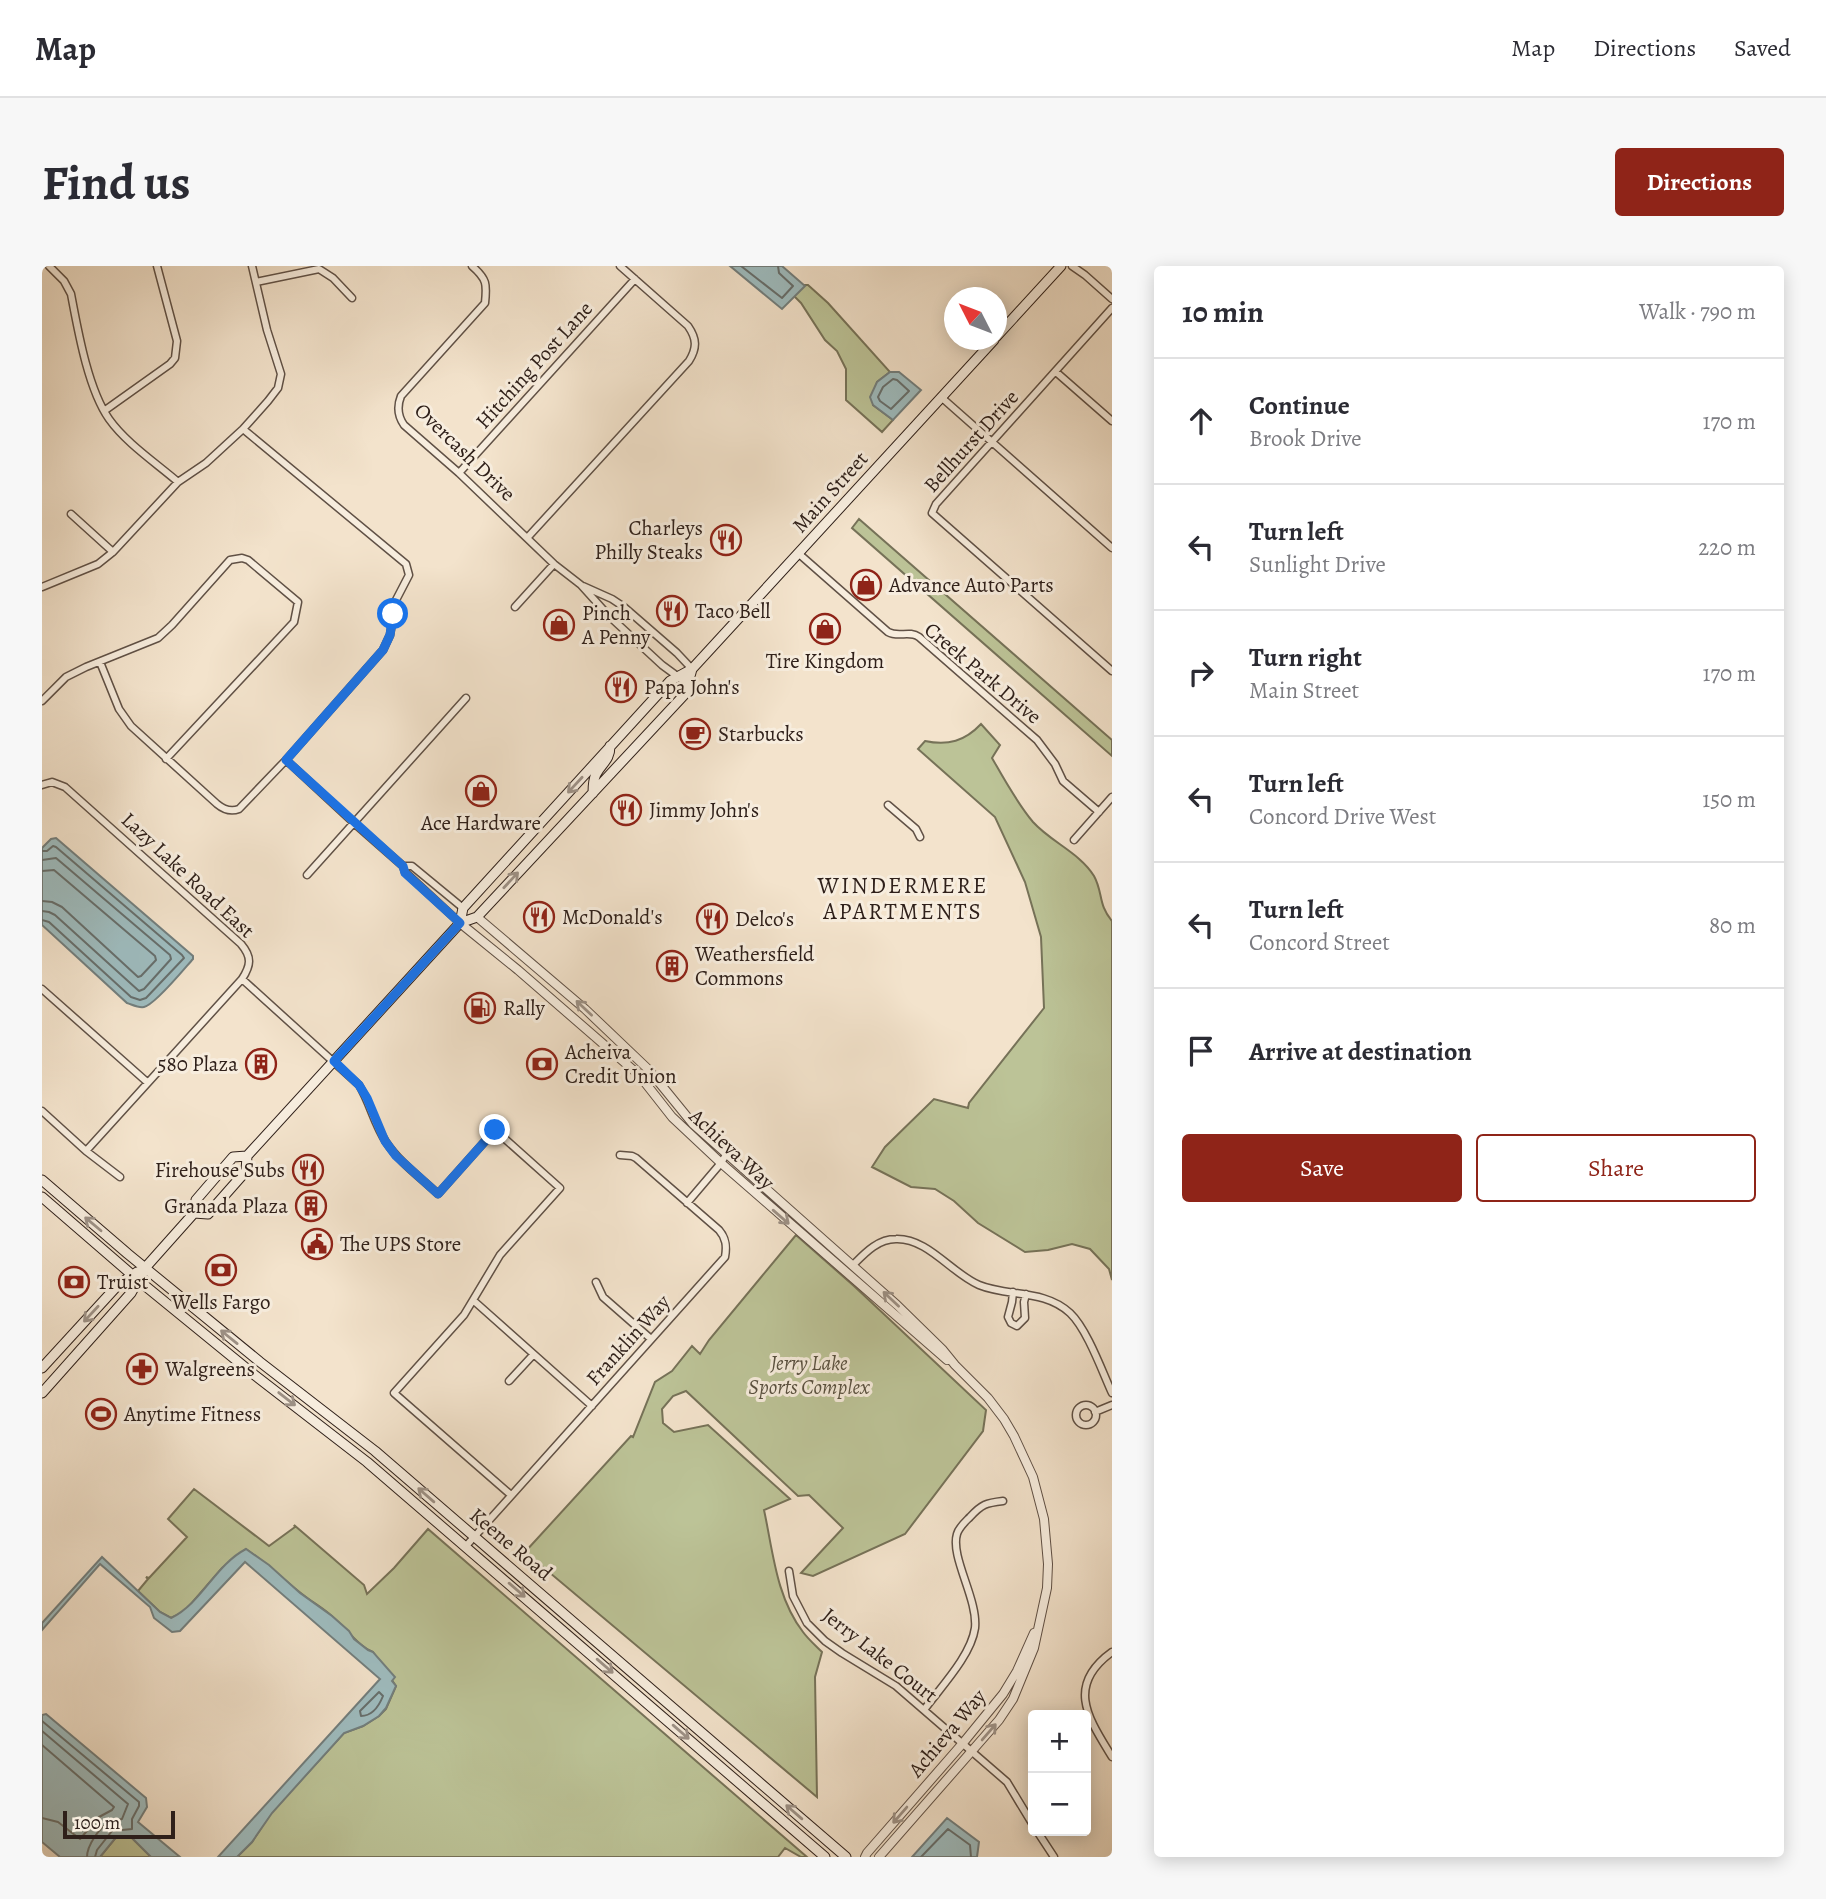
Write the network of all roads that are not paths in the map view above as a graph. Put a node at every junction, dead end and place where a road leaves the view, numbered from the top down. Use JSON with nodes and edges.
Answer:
{"nodes":[{"id":1,"x":49,"y":266,"type":"edge"},
{"id":2,"x":157,"y":266,"type":"edge"},
{"id":3,"x":252,"y":266,"type":"edge"},
{"id":4,"x":472,"y":266,"type":"edge"},
{"id":5,"x":620,"y":266,"type":"edge"},
{"id":6,"x":1061,"y":266,"type":"edge"},
{"id":7,"x":1072,"y":266,"type":"edge"},
{"id":8,"x":635,"y":279,"type":"junction"},
{"id":9,"x":256,"y":282,"type":"junction"},
{"id":10,"x":352,"y":298,"type":"dead end"},
{"id":11,"x":1112,"y":299,"type":"edge"},
{"id":12,"x":1112,"y":308,"type":"edge"},
{"id":13,"x":1007,"y":325,"type":"edge"},
{"id":14,"x":984,"y":350,"type":"edge"},
{"id":15,"x":1056,"y":372,"type":"junction"},
{"id":16,"x":941,"y":397,"type":"junction"},
{"id":17,"x":104,"y":411,"type":"junction"},
{"id":18,"x":1112,"y":421,"type":"edge"},
{"id":19,"x":243,"y":429,"type":"junction"},
{"id":20,"x":992,"y":442,"type":"junction"},
{"id":21,"x":459,"y":473,"type":"junction"},
{"id":22,"x":178,"y":482,"type":"junction"},
{"id":23,"x":71,"y":514,"type":"dead end"},
{"id":24,"x":528,"y":537,"type":"junction"},
{"id":25,"x":1112,"y":548,"type":"edge"},
{"id":26,"x":113,"y":552,"type":"junction"},
{"id":27,"x":799,"y":553,"type":"junction"},
{"id":28,"x":554,"y":564,"type":"junction"},
{"id":29,"x":581,"y":585,"type":"junction"},
{"id":30,"x":42,"y":587,"type":"edge"},
{"id":31,"x":515,"y":607,"type":"dead end"},
{"id":32,"x":100,"y":662,"type":"junction"},
{"id":33,"x":692,"y":668,"type":"junction"},
{"id":34,"x":1112,"y":671,"type":"edge"},
{"id":35,"x":678,"y":677,"type":"junction"},
{"id":36,"x":688,"y":684,"type":"junction"},
{"id":37,"x":466,"y":698,"type":"dead end"},
{"id":38,"x":42,"y":701,"type":"edge"},
{"id":39,"x":610,"y":746,"type":"junction"},
{"id":40,"x":166,"y":758,"type":"junction"},
{"id":41,"x":286,"y":760,"type":"junction"},
{"id":42,"x":42,"y":785,"type":"edge"},
{"id":43,"x":593,"y":793,"type":"junction"},
{"id":44,"x":1112,"y":797,"type":"edge"},
{"id":45,"x":888,"y":805,"type":"dead end"},
{"id":46,"x":1099,"y":812,"type":"junction"},
{"id":47,"x":354,"y":823,"type":"junction"},
{"id":48,"x":920,"y":837,"type":"dead end"},
{"id":49,"x":1074,"y":840,"type":"dead end"},
{"id":50,"x":403,"y":866,"type":"junction"},
{"id":51,"x":307,"y":875,"type":"dead end"},
{"id":52,"x":463,"y":908,"type":"junction"},
{"id":53,"x":477,"y":917,"type":"junction"},
{"id":54,"x":460,"y":923,"type":"junction"},
{"id":55,"x":242,"y":979,"type":"junction"},
{"id":56,"x":42,"y":989,"type":"edge"},
{"id":57,"x":334,"y":1061,"type":"junction"},
{"id":58,"x":147,"y":1082,"type":"junction"},
{"id":59,"x":42,"y":1111,"type":"edge"},
{"id":60,"x":86,"y":1151,"type":"junction"},
{"id":61,"x":727,"y":1153,"type":"junction"},
{"id":62,"x":620,"y":1155,"type":"dead end"},
{"id":63,"x":247,"y":1156,"type":"junction"},
{"id":64,"x":721,"y":1163,"type":"junction"},
{"id":65,"x":120,"y":1177,"type":"dead end"},
{"id":66,"x":42,"y":1180,"type":"edge"},
{"id":67,"x":42,"y":1197,"type":"edge"},
{"id":68,"x":687,"y":1203,"type":"junction"},
{"id":69,"x":194,"y":1213,"type":"junction"},
{"id":70,"x":853,"y":1265,"type":"junction"},
{"id":71,"x":145,"y":1268,"type":"junction"},
{"id":72,"x":846,"y":1273,"type":"junction"},
{"id":73,"x":136,"y":1278,"type":"junction"},
{"id":74,"x":596,"y":1282,"type":"dead end"},
{"id":75,"x":1013,"y":1292,"type":"junction"},
{"id":76,"x":1026,"y":1294,"type":"junction"},
{"id":77,"x":474,"y":1301,"type":"junction"},
{"id":78,"x":651,"y":1339,"type":"junction"},
{"id":79,"x":533,"y":1355,"type":"junction"},
{"id":80,"x":955,"y":1366,"type":"junction"},
{"id":81,"x":42,"y":1368,"type":"edge"},
{"id":82,"x":509,"y":1381,"type":"dead end"},
{"id":83,"x":42,"y":1393,"type":"edge"},
{"id":84,"x":1112,"y":1393,"type":"edge"},
{"id":85,"x":1112,"y":1405,"type":"edge"},
{"id":86,"x":592,"y":1406,"type":"junction"},
{"id":87,"x":1095,"y":1412,"type":"dead end"},
{"id":88,"x":511,"y":1495,"type":"junction"},
{"id":89,"x":1003,"y":1501,"type":"dead end"},
{"id":90,"x":474,"y":1536,"type":"junction"},
{"id":91,"x":466,"y":1546,"type":"junction"},
{"id":92,"x":789,"y":1571,"type":"dead end"},
{"id":93,"x":1039,"y":1621,"type":"junction"},
{"id":94,"x":1112,"y":1652,"type":"edge"},
{"id":95,"x":923,"y":1710,"type":"junction"},
{"id":96,"x":963,"y":1743,"type":"junction"},
{"id":97,"x":972,"y":1751,"type":"junction"},
{"id":98,"x":1112,"y":1757,"type":"edge"},
{"id":99,"x":1028,"y":1817,"type":"edge"},
{"id":100,"x":1040,"y":1836,"type":"edge"},
{"id":101,"x":825,"y":1857,"type":"edge"},
{"id":102,"x":846,"y":1857,"type":"edge"},
{"id":103,"x":865,"y":1857,"type":"edge"},
{"id":104,"x":879,"y":1857,"type":"edge"},
{"id":105,"x":1054,"y":1857,"type":"edge"}],
"edges":[{"from":1,"to":17,"type":"street"},
{"from":2,"to":17,"type":"street"},
{"from":3,"to":9,"type":"street"},
{"from":4,"to":21,"type":"street","name":"Overcash Drive"},
{"from":5,"to":8,"type":"street"},
{"from":6,"to":13,"type":"main road","name":"Main Street"},
{"from":7,"to":11,"type":"street"},
{"from":8,"to":21,"type":"street","name":"Hitching Post Lane"},
{"from":8,"to":24,"type":"street"},
{"from":9,"to":10,"type":"street"},
{"from":9,"to":19,"type":"street"},
{"from":12,"to":15,"type":"street","name":"Bellhurst Drive"},
{"from":14,"to":16,"type":"main road","name":"Main Street"},
{"from":15,"to":18,"type":"street"},
{"from":15,"to":20,"type":"street","name":"Bellhurst Drive"},
{"from":16,"to":20,"type":"street"},
{"from":16,"to":27,"type":"main road","name":"Main Street"},
{"from":17,"to":22,"type":"street"},
{"from":19,"to":22,"type":"street"},
{"from":19,"to":41,"type":"street"},
{"from":20,"to":25,"type":"street"},
{"from":20,"to":34,"type":"street","name":"Bellhurst Drive"},
{"from":21,"to":24,"type":"street","name":"Overcash Drive"},
{"from":22,"to":26,"type":"street"},
{"from":23,"to":26,"type":"street"},
{"from":24,"to":28,"type":"street","name":"Overcash Drive"},
{"from":26,"to":30,"type":"street"},
{"from":27,"to":33,"type":"main road","name":"Main Street"},
{"from":27,"to":46,"type":"street","name":"Creek Park Drive"},
{"from":28,"to":29,"type":"street","name":"Overcash Drive"},
{"from":28,"to":31,"type":"street"},
{"from":29,"to":33,"type":"street","name":"Overcash Drive"},
{"from":29,"to":35,"type":"street","name":"Overcash Drive"},
{"from":32,"to":38,"type":"street"},
{"from":32,"to":40,"type":"street"},
{"from":32,"to":40,"type":"street"},
{"from":33,"to":35,"type":"main road","name":"Main Street"},
{"from":33,"to":36,"type":"main road","name":"Main Street"},
{"from":35,"to":36,"type":"street","name":"Overcash Drive"},
{"from":35,"to":39,"type":"main road","name":"Main Street"},
{"from":36,"to":43,"type":"main road","name":"Main Street"},
{"from":37,"to":47,"type":"street"},
{"from":39,"to":43,"type":"main road"},
{"from":39,"to":52,"type":"main road","name":"Main Street","one_way":true},
{"from":40,"to":41,"type":"street"},
{"from":41,"to":47,"type":"street"},
{"from":42,"to":55,"type":"street","name":"Lazy Lake Road East"},
{"from":53,"to":43,"type":"main road","name":"Main Street","one_way":true},
{"from":44,"to":46,"type":"street"},
{"from":45,"to":48,"type":"street"},
{"from":46,"to":49,"type":"street"},
{"from":47,"to":50,"type":"street"},
{"from":47,"to":51,"type":"street"},
{"from":50,"to":52,"type":"street"},
{"from":50,"to":54,"type":"street"},
{"from":52,"to":53,"type":"main road"},
{"from":52,"to":54,"type":"main road"},
{"from":53,"to":54,"type":"main road","name":"Main Street"},
{"from":61,"to":53,"type":"street","name":"Achieva Way","one_way":true},
{"from":54,"to":57,"type":"main road","name":"Main Street"},
{"from":54,"to":64,"type":"street","name":"Achieva Way"},
{"from":55,"to":57,"type":"street"},
{"from":55,"to":58,"type":"street"},
{"from":56,"to":58,"type":"street"},
{"from":57,"to":63,"type":"main road","name":"Main Street"},
{"from":57,"to":77,"type":"street"},
{"from":58,"to":60,"type":"street"},
{"from":59,"to":60,"type":"street"},
{"from":60,"to":65,"type":"street"},
{"from":61,"to":64,"type":"street"},
{"from":61,"to":70,"type":"street","name":"Achieva Way"},
{"from":62,"to":68,"type":"street","name":"Franklin Way"},
{"from":63,"to":69,"type":"main road","name":"Main Street"},
{"from":63,"to":69,"type":"main road","name":"Main Street"},
{"from":64,"to":68,"type":"street"},
{"from":64,"to":72,"type":"street","name":"Achieva Way","one_way":true},
{"from":71,"to":66,"type":"main road","name":"Keene Road","one_way":true},
{"from":67,"to":73,"type":"main road","name":"Keene Road"},
{"from":68,"to":78,"type":"street","name":"Franklin Way"},
{"from":69,"to":71,"type":"main road","name":"Main Street"},
{"from":70,"to":72,"type":"street"},
{"from":70,"to":75,"type":"street"},
{"from":80,"to":70,"type":"street","name":"Achieva Way","one_way":true},
{"from":71,"to":73,"type":"main road","name":"Main Street"},
{"from":90,"to":71,"type":"main road","name":"Keene Road","one_way":true},
{"from":72,"to":80,"type":"street","name":"Achieva Way"},
{"from":73,"to":81,"type":"main road","name":"Main Street","one_way":true},
{"from":73,"to":83,"type":"main road","name":"Main Street"},
{"from":73,"to":91,"type":"main road","name":"Keene Road","one_way":true},
{"from":74,"to":78,"type":"street"},
{"from":75,"to":76,"type":"street"},
{"from":75,"to":76,"type":"street"},
{"from":76,"to":84,"type":"street"},
{"from":77,"to":79,"type":"street"},
{"from":77,"to":88,"type":"street"},
{"from":78,"to":86,"type":"street","name":"Franklin Way"},
{"from":79,"to":82,"type":"street"},
{"from":79,"to":86,"type":"street"},
{"from":80,"to":93,"type":"street","name":"Achieva Way"},
{"from":85,"to":87,"type":"street"},
{"from":86,"to":88,"type":"street","name":"Franklin Way"},
{"from":88,"to":90,"type":"street","name":"Franklin Way"},
{"from":89,"to":95,"type":"street"},
{"from":90,"to":91,"type":"street","name":"Franklin Way"},
{"from":102,"to":90,"type":"main road","name":"Keene Road","one_way":true},
{"from":91,"to":101,"type":"main road","name":"Keene Road","one_way":true},
{"from":92,"to":95,"type":"street","name":"Jerry Lake Court"},
{"from":93,"to":96,"type":"street","name":"Achieva Way"},
{"from":97,"to":93,"type":"street","name":"Achieva Way","one_way":true},
{"from":94,"to":98,"type":"street"},
{"from":95,"to":96,"type":"street","name":"Jerry Lake Court"},
{"from":96,"to":97,"type":"street","name":"Jerry Lake Court"},
{"from":96,"to":103,"type":"street","name":"Achieva Way","one_way":true},
{"from":97,"to":99,"type":"street","name":"Jerry Lake Court"},
{"from":97,"to":104,"type":"street","name":"Achieva Way"},
{"from":100,"to":105,"type":"street"}]}
